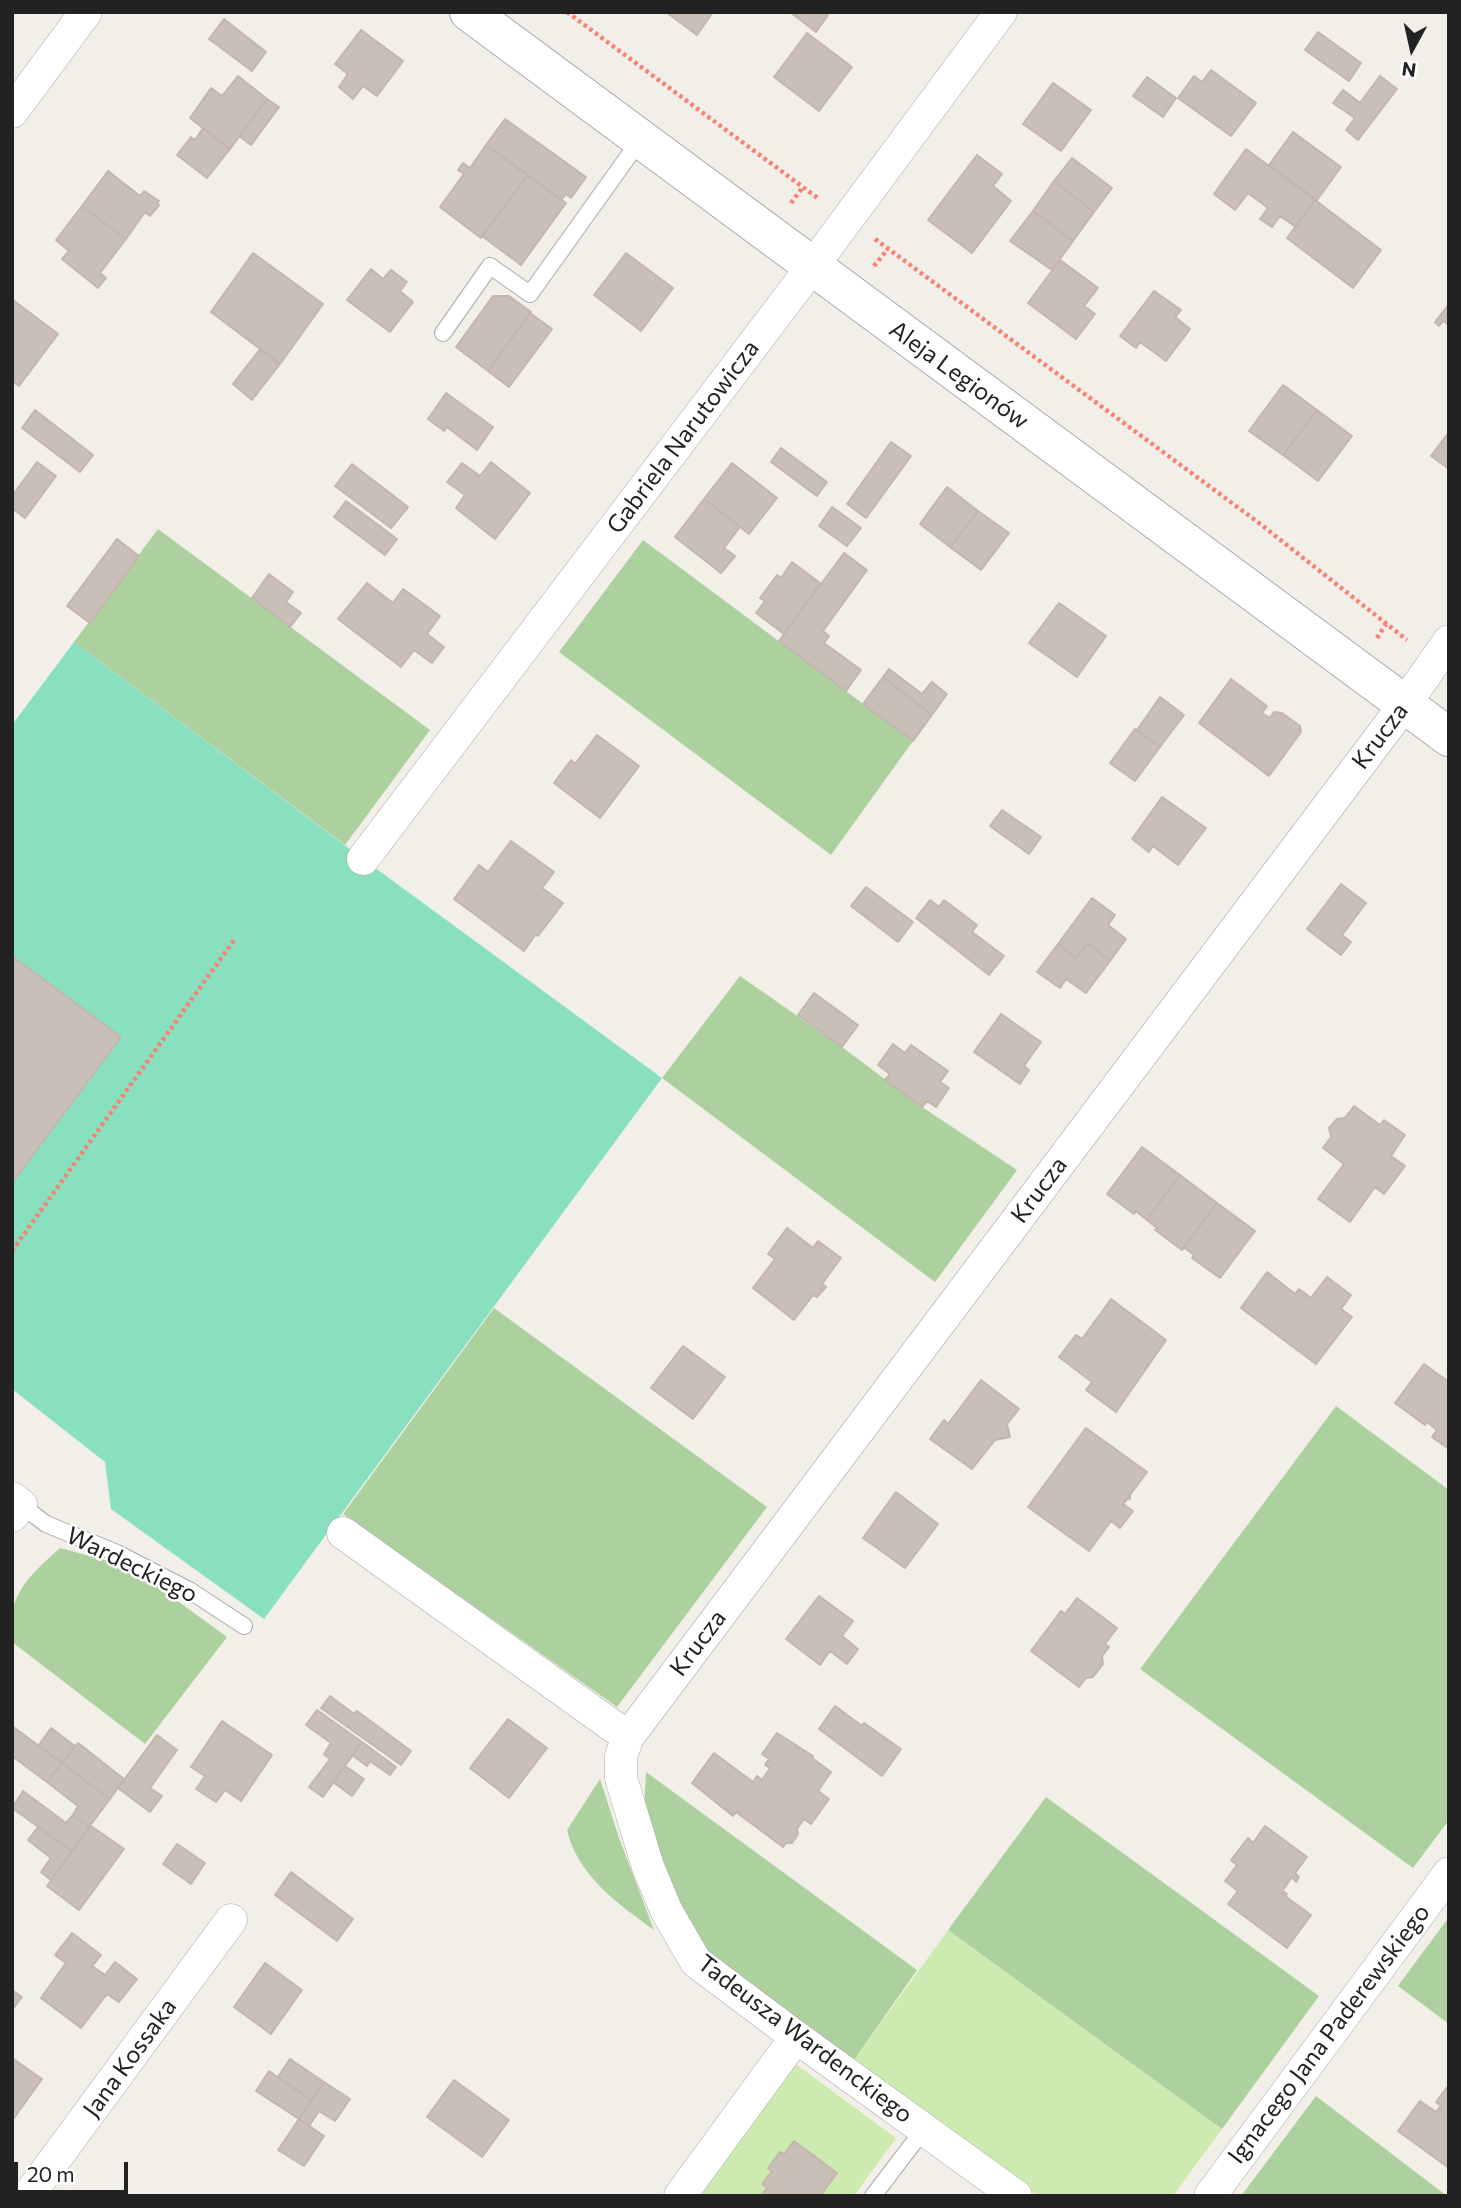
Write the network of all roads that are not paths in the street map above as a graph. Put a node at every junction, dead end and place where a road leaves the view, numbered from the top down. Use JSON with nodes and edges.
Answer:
{"nodes":[{"id":1,"x":86,"y":12,"type":"edge"},
{"id":2,"x":469,"y":12,"type":"edge"},
{"id":3,"x":1000,"y":12,"type":"edge"},
{"id":4,"x":12,"y":112,"type":"edge"},
{"id":5,"x":640,"y":140,"type":"junction"},
{"id":6,"x":812,"y":267,"type":"junction"},
{"id":7,"x":443,"y":333,"type":"dead end"},
{"id":8,"x":1449,"y":641,"type":"edge"},
{"id":9,"x":1405,"y":704,"type":"junction"},
{"id":10,"x":1449,"y":737,"type":"edge"},
{"id":11,"x":363,"y":859,"type":"dead end"},
{"id":12,"x":15,"y":1507,"type":"edge"},
{"id":13,"x":343,"y":1533,"type":"dead end"},
{"id":14,"x":244,"y":1626,"type":"dead end"},
{"id":15,"x":628,"y":1738,"type":"junction"},
{"id":16,"x":1449,"y":1873,"type":"edge"},
{"id":17,"x":231,"y":1920,"type":"dead end"},
{"id":18,"x":796,"y":2037,"type":"junction"},
{"id":19,"x":923,"y":2129,"type":"junction"},
{"id":20,"x":28,"y":2196,"type":"edge"},
{"id":21,"x":680,"y":2196,"type":"edge"},
{"id":22,"x":873,"y":2196,"type":"edge"},
{"id":23,"x":1016,"y":2196,"type":"edge"},
{"id":24,"x":1210,"y":2196,"type":"edge"}],
"edges":[{"from":1,"to":4,"type":"street"},
{"from":2,"to":5,"type":"street","name":"Aleja Legionów"},
{"from":3,"to":6,"type":"street","name":"Gabriela Narutowicza"},
{"from":5,"to":6,"type":"street","name":"Aleja Legionów"},
{"from":5,"to":7,"type":"lane"},
{"from":6,"to":9,"type":"street","name":"Aleja Legionów"},
{"from":6,"to":11,"type":"street","name":"Gabriela Narutowicza"},
{"from":8,"to":9,"type":"street","name":"Krucza"},
{"from":9,"to":10,"type":"street","name":"Aleja Legionów"},
{"from":9,"to":15,"type":"street","name":"Krucza"},
{"from":12,"to":14,"type":"lane","name":"Wardeckiego"},
{"from":13,"to":15,"type":"street"},
{"from":15,"to":18,"type":"street","name":"Tadeusza Wardenckiego"},
{"from":16,"to":24,"type":"street","name":"Ignacego Jana Paderewskiego"},
{"from":17,"to":20,"type":"street","name":"Jana Kossaka"},
{"from":18,"to":19,"type":"street","name":"Tadeusza Wardenckiego"},
{"from":18,"to":21,"type":"street"},
{"from":19,"to":22,"type":"lane"},
{"from":19,"to":23,"type":"street","name":"Tadeusza Wardenckiego"}]}
